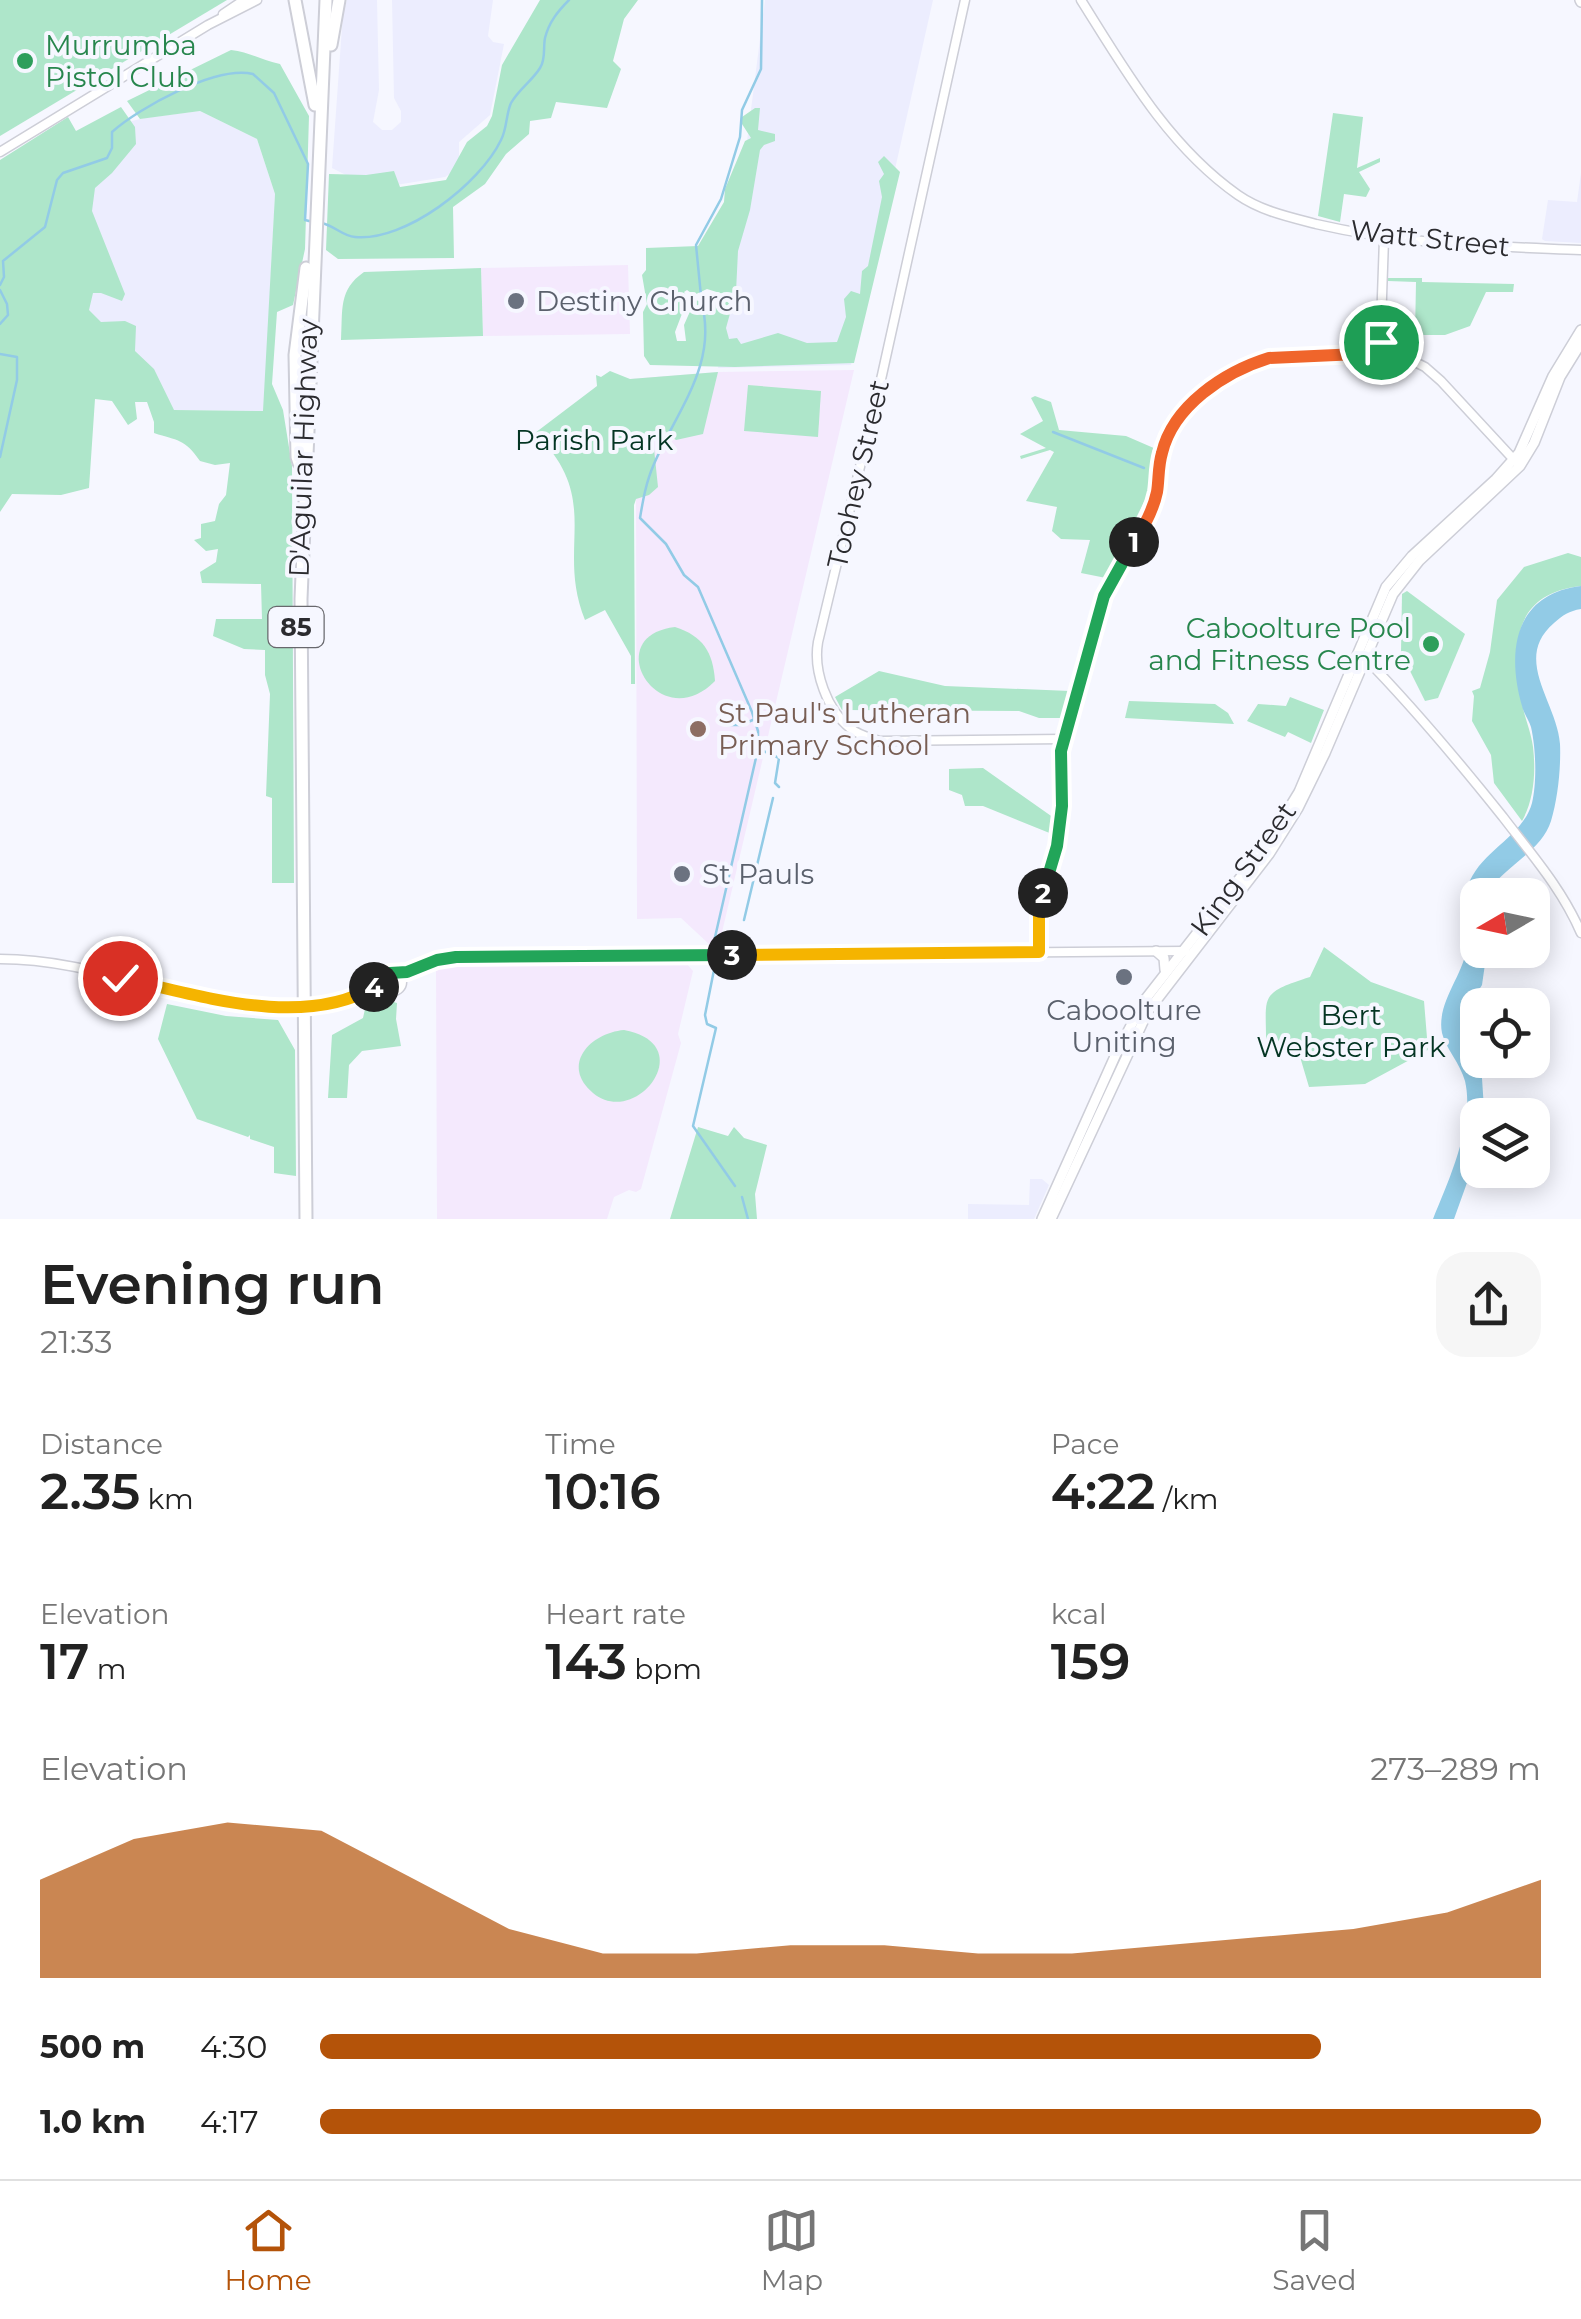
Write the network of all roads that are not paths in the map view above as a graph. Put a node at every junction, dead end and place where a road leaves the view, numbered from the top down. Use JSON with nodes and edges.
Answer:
{"nodes":[{"id":1,"x":244,"y":0,"type":"edge"},
{"id":2,"x":257,"y":0,"type":"edge"},
{"id":3,"x":286,"y":0,"type":"edge"},
{"id":4,"x":295,"y":0,"type":"edge"},
{"id":5,"x":326,"y":0,"type":"edge"},
{"id":6,"x":338,"y":0,"type":"edge"},
{"id":7,"x":966,"y":0,"type":"edge"},
{"id":8,"x":1080,"y":0,"type":"edge"},
{"id":9,"x":298,"y":22,"type":"junction"},
{"id":10,"x":208,"y":26,"type":"junction"},
{"id":11,"x":320,"y":121,"type":"junction"},
{"id":12,"x":0,"y":152,"type":"edge"},
{"id":13,"x":314,"y":239,"type":"junction"},
{"id":14,"x":1384,"y":239,"type":"junction"},
{"id":15,"x":1581,"y":250,"type":"edge"},
{"id":16,"x":312,"y":284,"type":"junction"},
{"id":17,"x":1581,"y":330,"type":"edge"},
{"id":18,"x":1581,"y":343,"type":"edge"},
{"id":19,"x":1380,"y":353,"type":"junction"},
{"id":20,"x":310,"y":363,"type":"junction"},
{"id":21,"x":299,"y":463,"type":"junction"},
{"id":22,"x":1517,"y":463,"type":"junction"},
{"id":23,"x":1361,"y":655,"type":"junction"},
{"id":24,"x":1064,"y":739,"type":"junction"},
{"id":25,"x":300,"y":792,"type":"junction"},
{"id":26,"x":1581,"y":934,"type":"edge"},
{"id":27,"x":1156,"y":950,"type":"junction"},
{"id":28,"x":1039,"y":952,"type":"junction"},
{"id":29,"x":1186,"y":952,"type":"junction"},
{"id":30,"x":0,"y":959,"type":"edge"},
{"id":31,"x":418,"y":969,"type":"junction"},
{"id":32,"x":1166,"y":972,"type":"junction"},
{"id":33,"x":398,"y":974,"type":"junction"},
{"id":34,"x":384,"y":979,"type":"junction"},
{"id":35,"x":402,"y":984,"type":"junction"},
{"id":36,"x":389,"y":990,"type":"junction"},
{"id":37,"x":367,"y":992,"type":"junction"},
{"id":38,"x":306,"y":1219,"type":"edge"},
{"id":39,"x":1042,"y":1219,"type":"edge"},
{"id":40,"x":1051,"y":1219,"type":"edge"}],
"edges":[{"from":1,"to":10,"type":"main road"},
{"from":2,"to":10,"type":"main road"},
{"from":3,"to":9,"type":"highway"},
{"from":4,"to":9,"type":"highway"},
{"from":5,"to":11,"type":"highway"},
{"from":6,"to":11,"type":"highway"},
{"from":7,"to":24,"type":"main road","name":"Toohey Street"},
{"from":8,"to":14,"type":"main road","name":"Watt Street"},
{"from":9,"to":11,"type":"highway"},
{"from":10,"to":12,"type":"main road"},
{"from":11,"to":13,"type":"highway"},
{"from":13,"to":16,"type":"highway","name":"D'Aguilar Highway","number":"85"},
{"from":13,"to":20,"type":"highway"},
{"from":13,"to":21,"type":"highway"},
{"from":14,"to":15,"type":"main road","name":"Watt Street"},
{"from":14,"to":19,"type":"main road"},
{"from":16,"to":20,"type":"highway","name":"D'Aguilar Highway","number":"85"},
{"from":16,"to":21,"type":"highway","name":"D'Aguilar Highway","number":"85"},
{"from":17,"to":22,"type":"main road","name":"King Street"},
{"from":18,"to":22,"type":"main road","name":"King Street"},
{"from":19,"to":22,"type":"main road"},
{"from":19,"to":24,"type":"main road"},
{"from":20,"to":25,"type":"highway","name":"D'Aguilar Highway","number":"85"},
{"from":21,"to":25,"type":"highway","name":"D'Aguilar Highway","number":"85"},
{"from":22,"to":23,"type":"main road","name":"King Street"},
{"from":23,"to":26,"type":"main road"},
{"from":23,"to":29,"type":"main road","name":"King Street"},
{"from":24,"to":28,"type":"main road"},
{"from":25,"to":38,"type":"highway","name":"D'Aguilar Highway","number":"85"},
{"from":27,"to":28,"type":"main road"},
{"from":27,"to":29,"type":"main road"},
{"from":27,"to":32,"type":"main road"},
{"from":28,"to":31,"type":"main road"},
{"from":29,"to":32,"type":"main road","name":"King Street"},
{"from":29,"to":40,"type":"main road","name":"King Street"},
{"from":30,"to":37,"type":"main road","bridge":true},
{"from":31,"to":33,"type":"main road"},
{"from":31,"to":35,"type":"main road"},
{"from":32,"to":39,"type":"main road","name":"King Street"},
{"from":33,"to":34,"type":"main road"},
{"from":33,"to":35,"type":"main road"},
{"from":34,"to":36,"type":"main road"},
{"from":34,"to":37,"type":"main road"},
{"from":35,"to":36,"type":"main road"},
{"from":36,"to":37,"type":"main road"}]}
